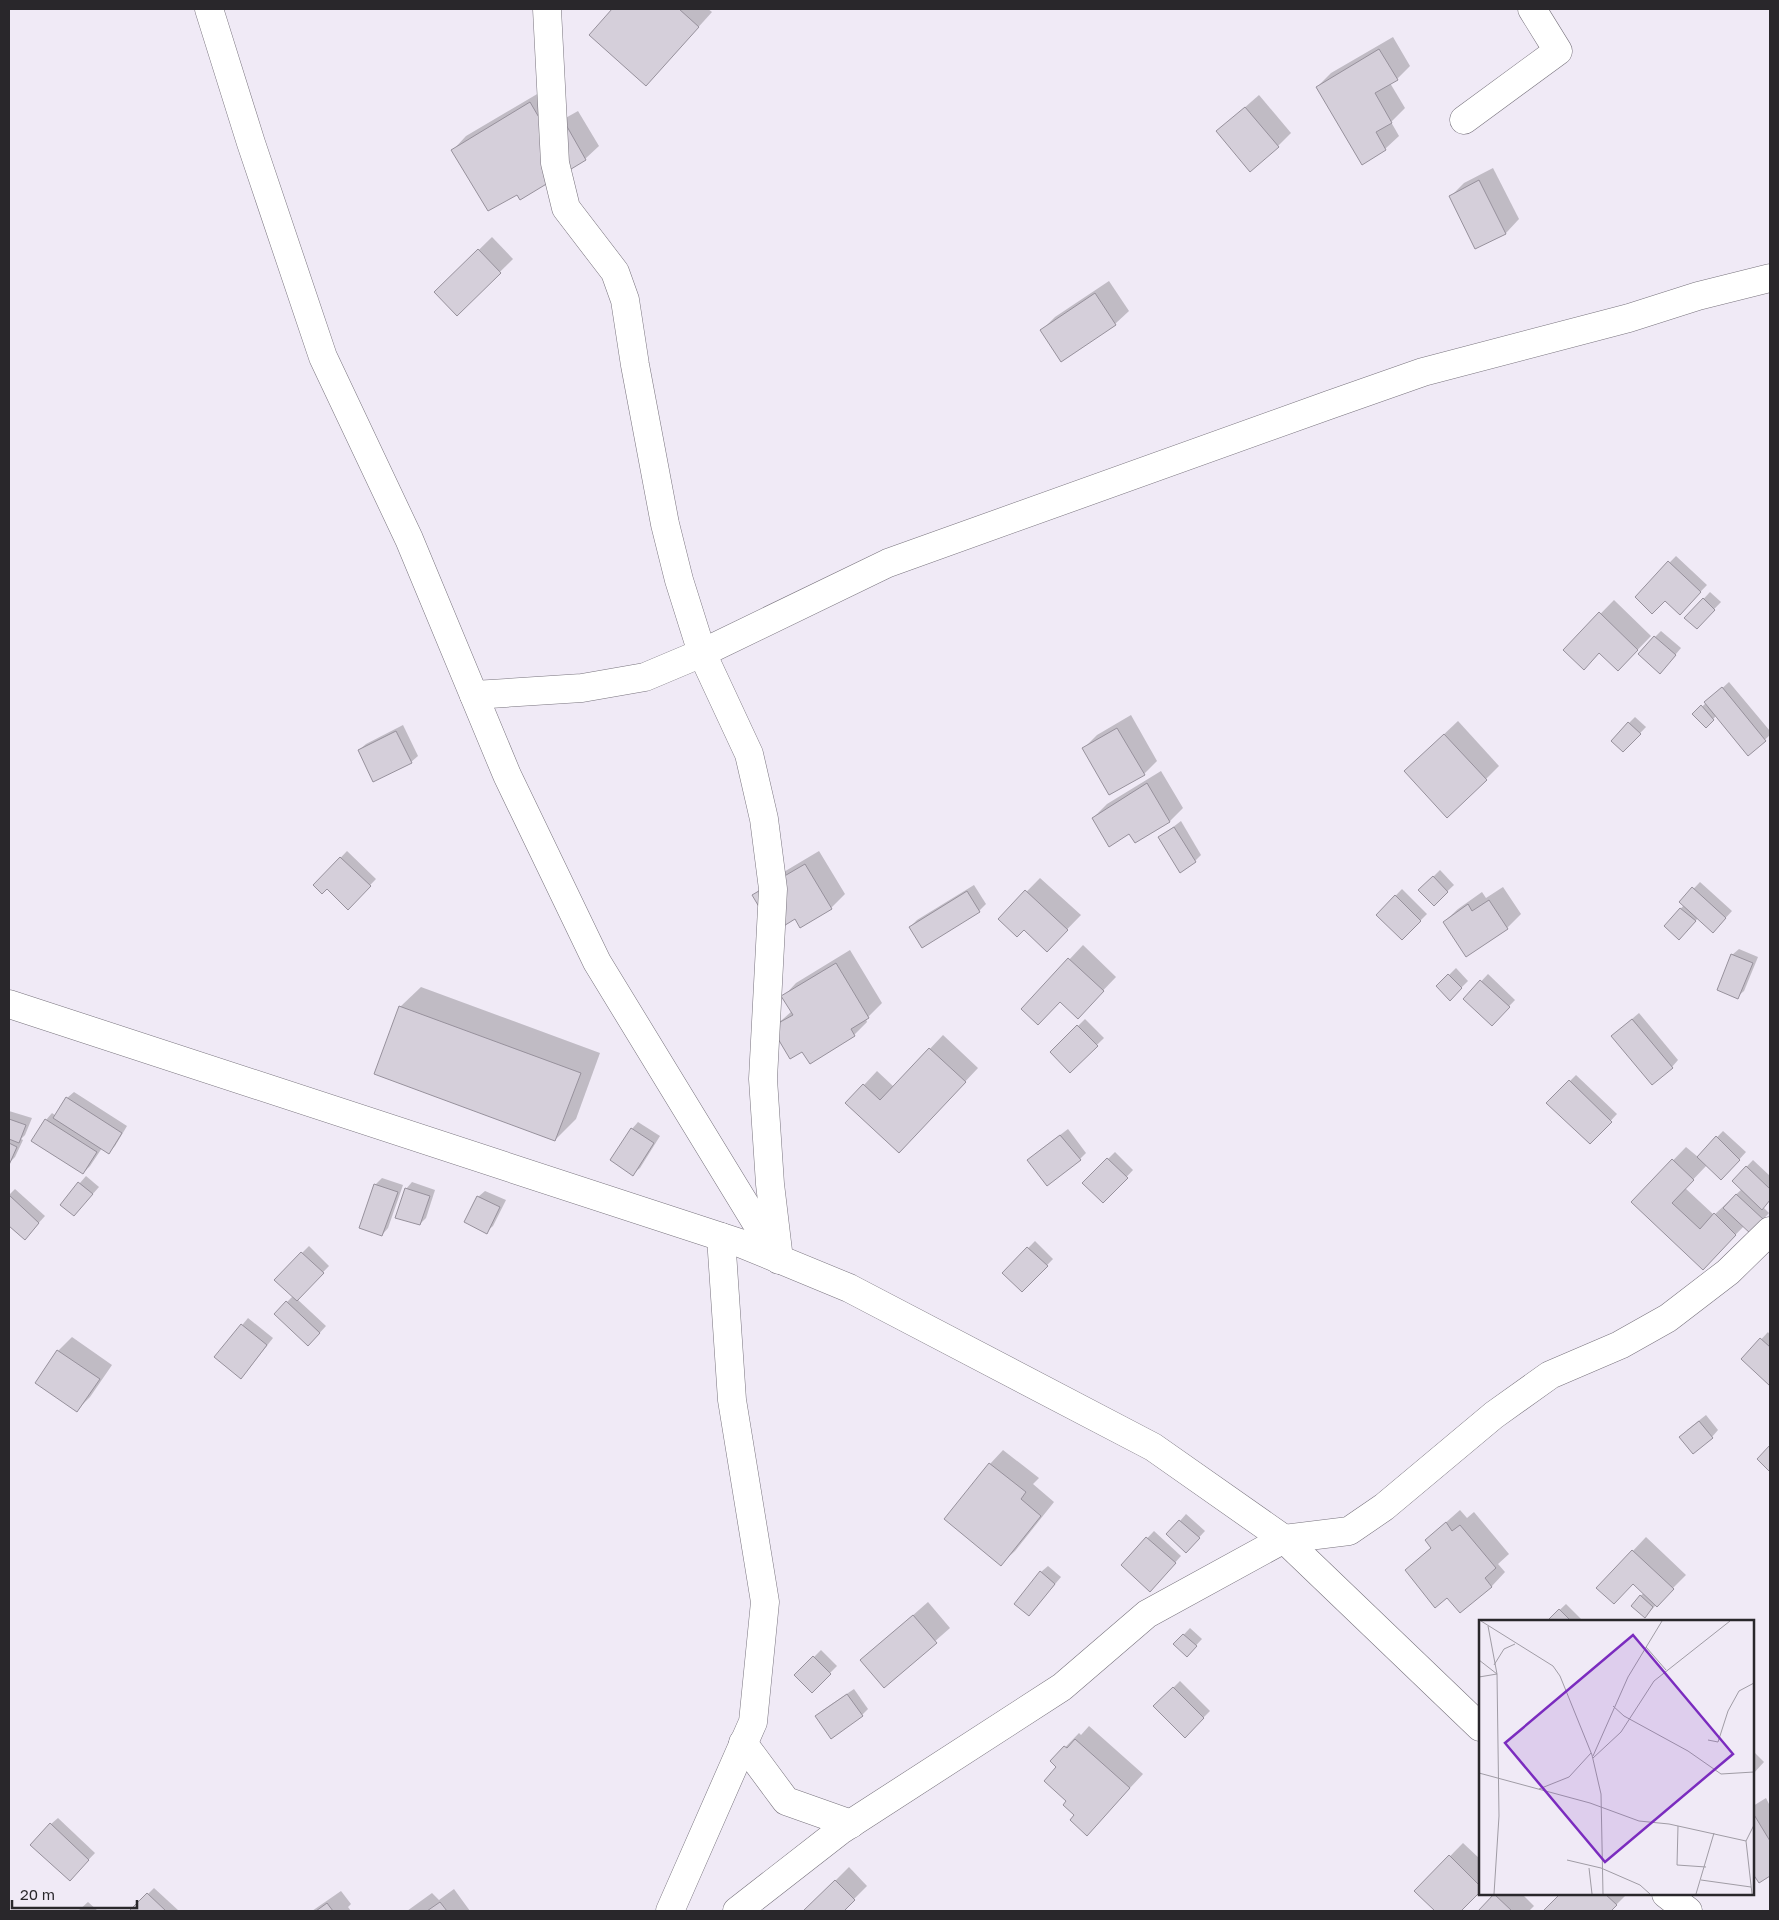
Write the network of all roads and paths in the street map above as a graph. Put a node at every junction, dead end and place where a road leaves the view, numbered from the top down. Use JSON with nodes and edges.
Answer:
{"nodes":[{"id":1,"x":209,"y":9,"type":"edge"},
{"id":2,"x":547,"y":9,"type":"edge"},
{"id":3,"x":1532,"y":9,"type":"edge"},
{"id":4,"x":1464,"y":120,"type":"dead end"},
{"id":5,"x":1770,"y":278,"type":"edge"},
{"id":6,"x":702,"y":653,"type":"junction"},
{"id":7,"x":474,"y":695,"type":"junction"},
{"id":8,"x":9,"y":1004,"type":"edge"},
{"id":9,"x":1770,"y":1232,"type":"edge"},
{"id":10,"x":721,"y":1237,"type":"junction"},
{"id":11,"x":779,"y":1260,"type":"junction"},
{"id":12,"x":1284,"y":1539,"type":"junction"},
{"id":13,"x":1479,"y":1726,"type":"edge"},
{"id":14,"x":744,"y":1742,"type":"junction"},
{"id":15,"x":851,"y":1824,"type":"junction"},
{"id":16,"x":1667,"y":1895,"type":"edge"},
{"id":17,"x":670,"y":1911,"type":"edge"},
{"id":18,"x":737,"y":1911,"type":"edge"},
{"id":19,"x":1688,"y":1911,"type":"edge"}],
"edges":[{"from":1,"to":7,"type":"street"},
{"from":2,"to":6,"type":"street"},
{"from":3,"to":4,"type":"street"},
{"from":5,"to":6,"type":"street"},
{"from":6,"to":7,"type":"street"},
{"from":6,"to":11,"type":"street"},
{"from":7,"to":11,"type":"street"},
{"from":8,"to":10,"type":"street"},
{"from":9,"to":12,"type":"street"},
{"from":10,"to":11,"type":"street"},
{"from":10,"to":14,"type":"street"},
{"from":11,"to":12,"type":"street"},
{"from":12,"to":13,"type":"street"},
{"from":12,"to":15,"type":"street"},
{"from":14,"to":15,"type":"street"},
{"from":14,"to":17,"type":"street"},
{"from":15,"to":18,"type":"street"},
{"from":16,"to":19,"type":"street"}]}
